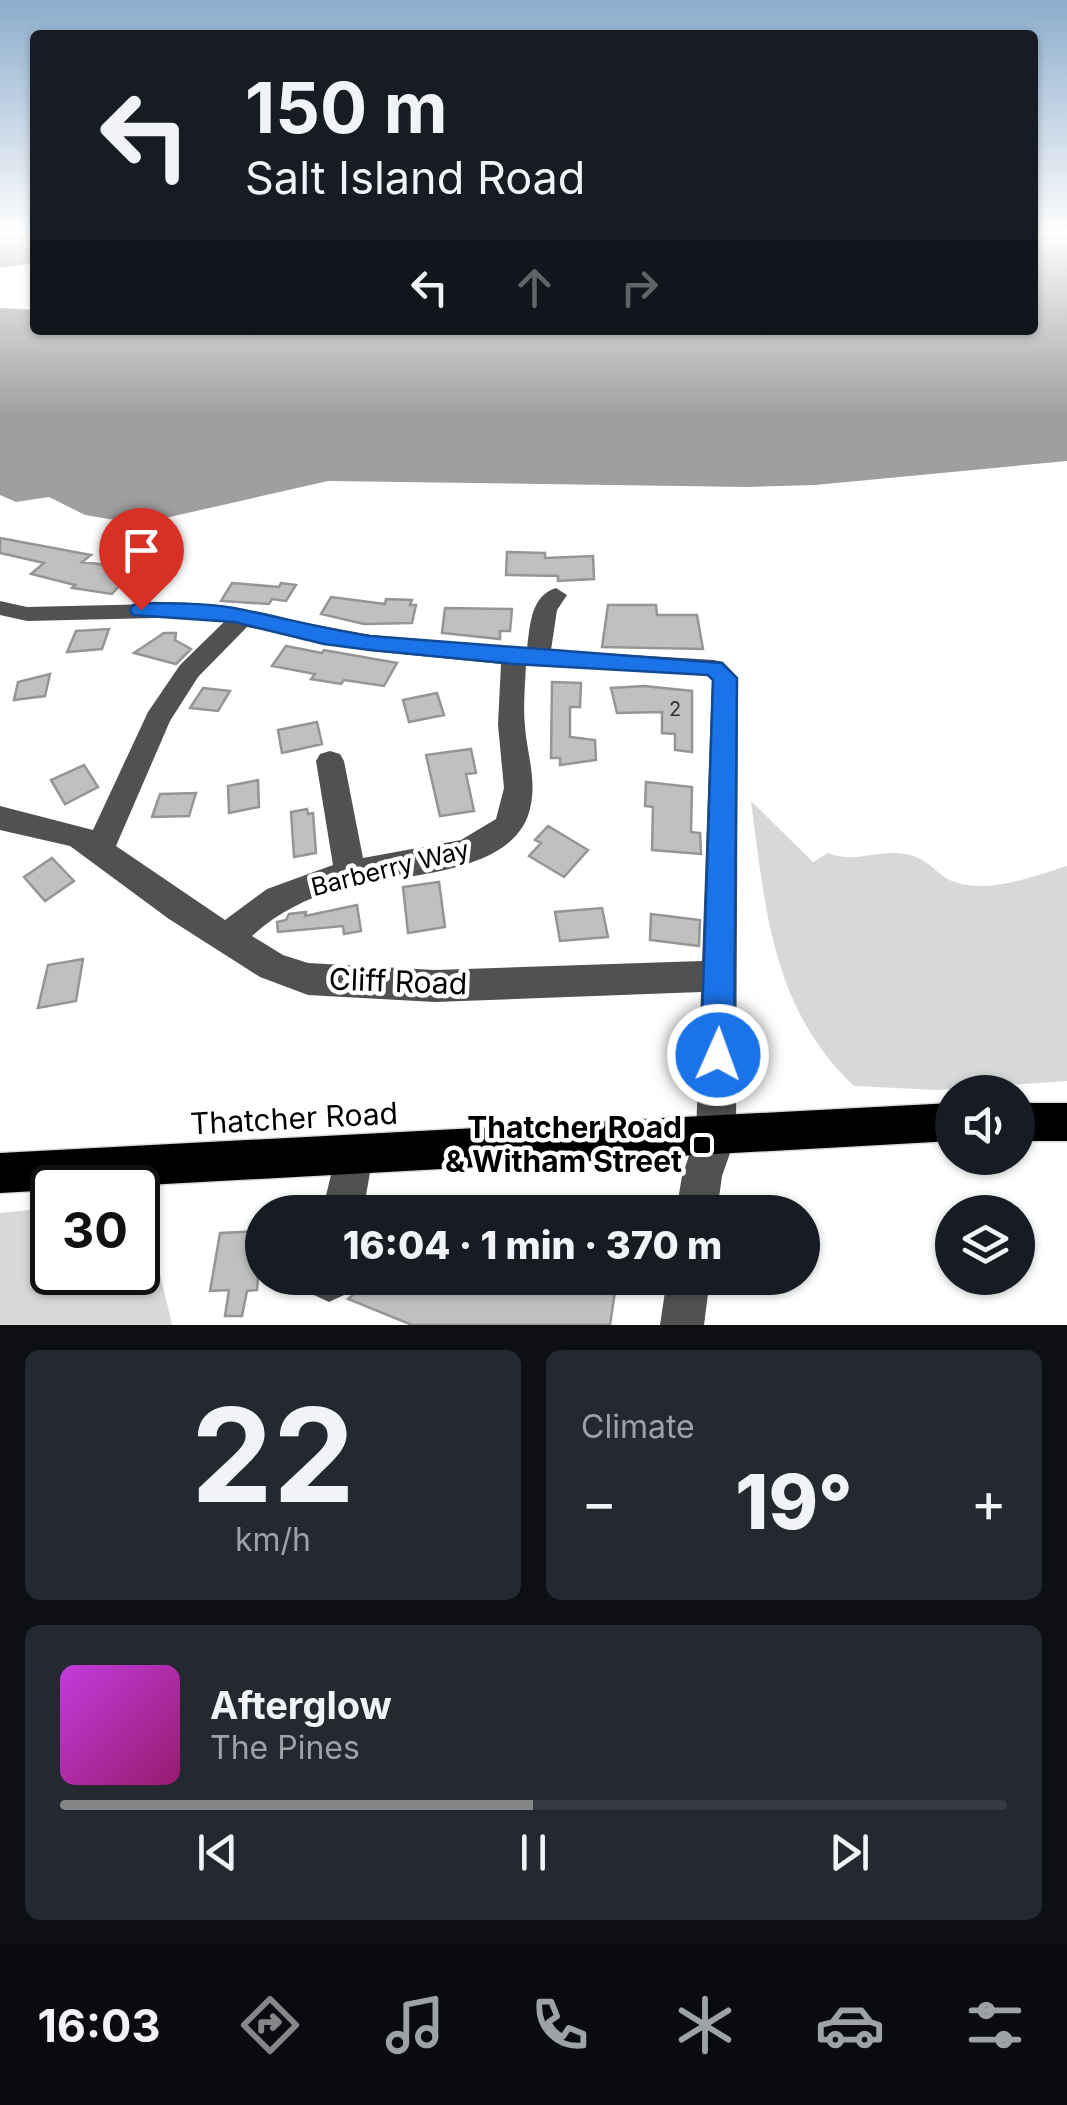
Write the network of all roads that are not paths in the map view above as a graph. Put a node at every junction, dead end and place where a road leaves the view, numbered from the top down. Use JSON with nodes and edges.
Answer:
{"nodes":[{"id":1,"x":556,"y":595,"type":"dead end"},
{"id":2,"x":14,"y":611,"type":"edge"},
{"id":3,"x":243,"y":617,"type":"junction"},
{"id":4,"x":0,"y":628,"type":"edge"},
{"id":5,"x":526,"y":657,"type":"junction"},
{"id":6,"x":330,"y":761,"type":"dead end"},
{"id":7,"x":0,"y":818,"type":"edge"},
{"id":8,"x":100,"y":848,"type":"junction"},
{"id":9,"x":350,"y":873,"type":"junction"},
{"id":10,"x":229,"y":939,"type":"junction"},
{"id":11,"x":720,"y":976,"type":"junction"},
{"id":12,"x":1035,"y":1122,"type":"edge"},
{"id":13,"x":1067,"y":1122,"type":"edge"},
{"id":14,"x":935,"y":1123,"type":"edge"},
{"id":15,"x":716,"y":1136,"type":"junction"},
{"id":16,"x":353,"y":1156,"type":"junction"},
{"id":17,"x":0,"y":1173,"type":"edge"},
{"id":18,"x":345,"y":1195,"type":"edge"},
{"id":19,"x":699,"y":1195,"type":"edge"},
{"id":20,"x":686,"y":1295,"type":"edge"},
{"id":21,"x":682,"y":1325,"type":"edge"}],
"edges":[{"from":1,"to":5,"type":"street"},
{"from":2,"to":3,"type":"street"},
{"from":2,"to":4,"type":"street"},
{"from":3,"to":5,"type":"street"},
{"from":3,"to":8,"type":"street"},
{"from":5,"to":9,"type":"street","name":"Barberry Way"},
{"from":5,"to":11,"type":"street"},
{"from":6,"to":9,"type":"street"},
{"from":7,"to":8,"type":"street","name":"Cliff Road"},
{"from":8,"to":10,"type":"street","name":"Cliff Road"},
{"from":9,"to":10,"type":"street","name":"Barberry Way"},
{"from":10,"to":11,"type":"street","name":"Cliff Road"},
{"from":11,"to":15,"type":"street"},
{"from":12,"to":13,"type":"main road"},
{"from":14,"to":15,"type":"main road","name":"Thatcher Road"},
{"from":15,"to":16,"type":"main road","name":"Thatcher Road"},
{"from":15,"to":19,"type":"street"},
{"from":16,"to":17,"type":"main road","name":"Thatcher Road"},
{"from":16,"to":18,"type":"street"},
{"from":20,"to":21,"type":"street"}]}
